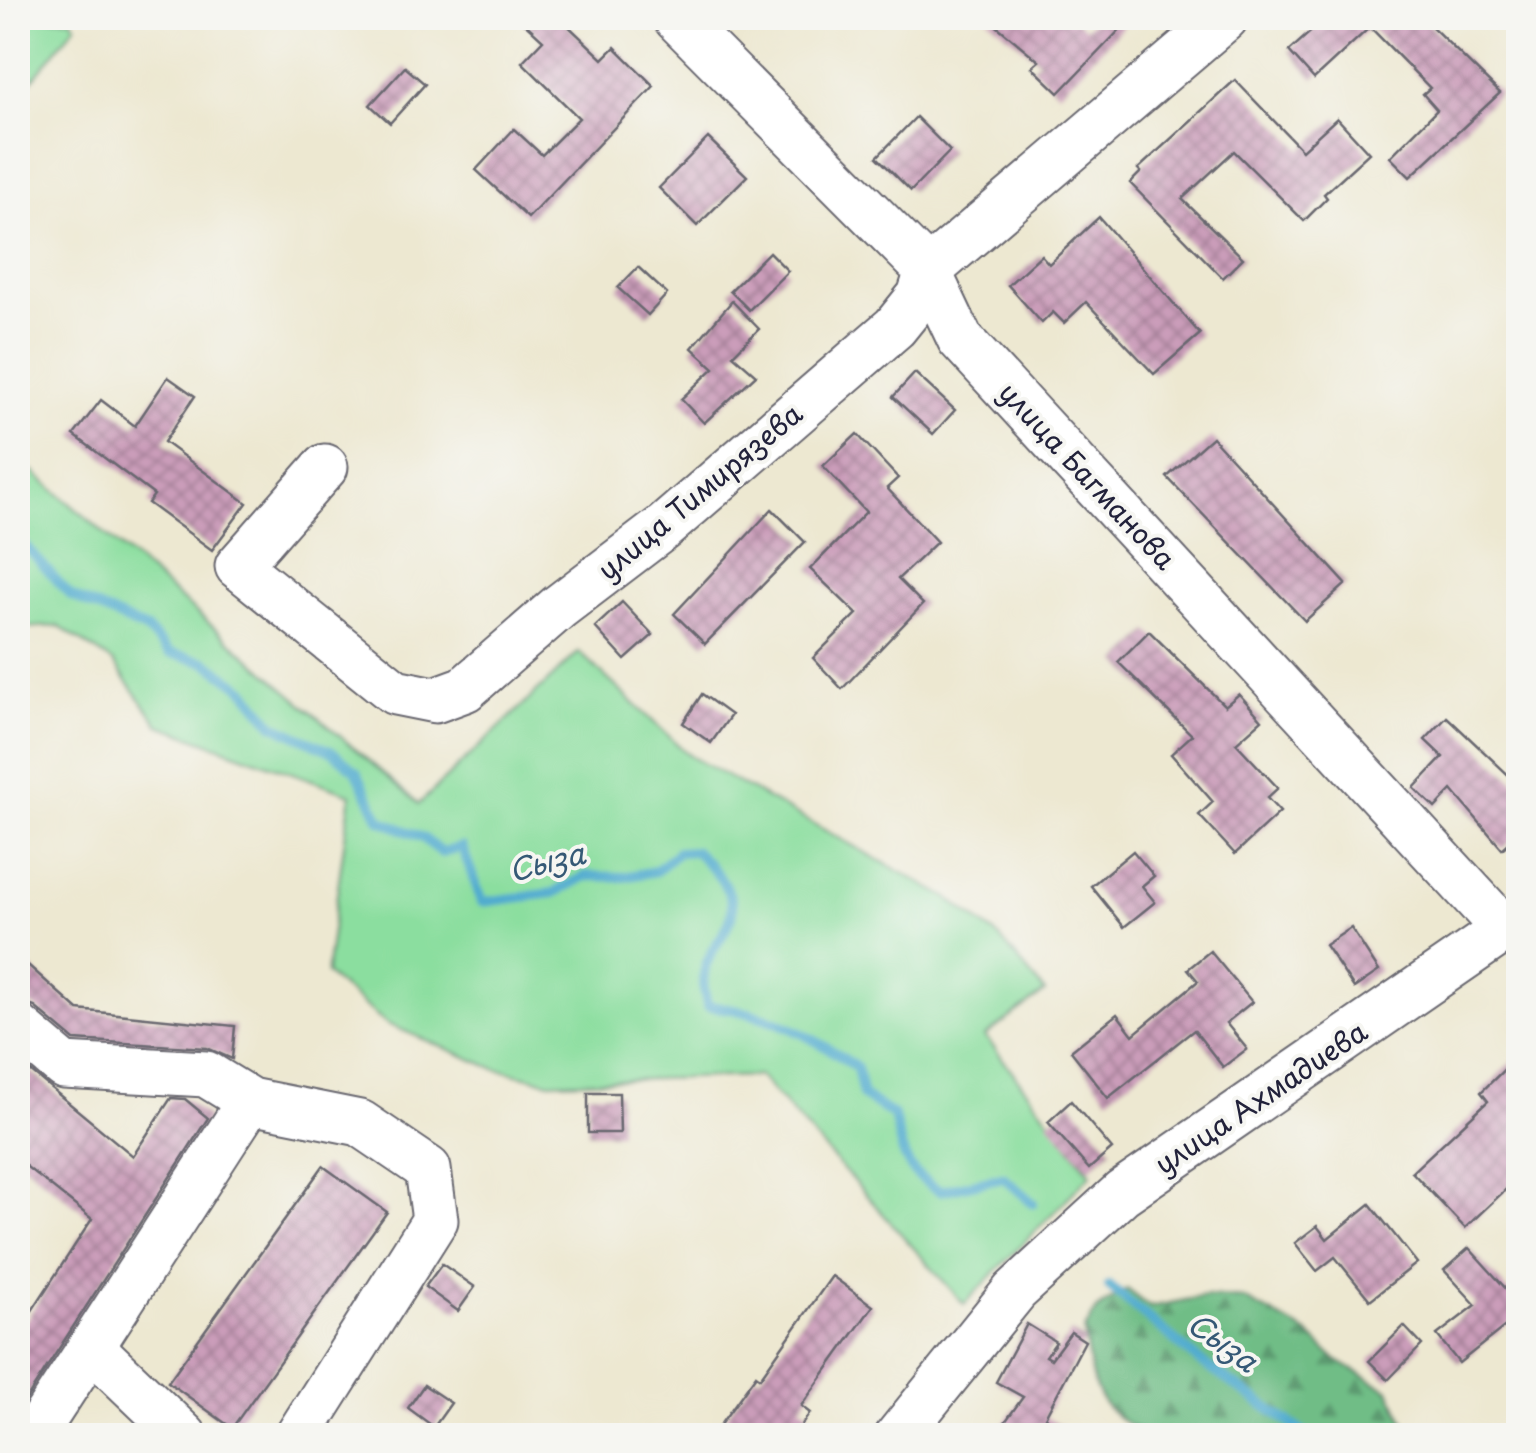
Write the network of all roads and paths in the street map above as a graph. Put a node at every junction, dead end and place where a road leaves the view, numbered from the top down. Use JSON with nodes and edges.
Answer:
{"nodes":[{"id":1,"x":676,"y":18,"type":"edge"},
{"id":2,"x":1225,"y":18,"type":"edge"},
{"id":3,"x":928,"y":271,"type":"junction"},
{"id":4,"x":324,"y":467,"type":"dead end"},
{"id":5,"x":1512,"y":926,"type":"edge"},
{"id":6,"x":18,"y":1027,"type":"edge"},
{"id":7,"x":250,"y":1100,"type":"junction"},
{"id":8,"x":91,"y":1348,"type":"junction"},
{"id":9,"x":33,"y":1436,"type":"edge"},
{"id":10,"x":184,"y":1436,"type":"edge"},
{"id":11,"x":298,"y":1436,"type":"edge"},
{"id":12,"x":898,"y":1436,"type":"edge"}],
"edges":[{"from":1,"to":3,"type":"street","name":"улица Багманова"},
{"from":2,"to":3,"type":"street","name":"улица Тимирязева"},
{"from":3,"to":4,"type":"street","name":"улица Тимирязева"},
{"from":3,"to":5,"type":"street","name":"улица Багманова"},
{"from":5,"to":12,"type":"street","name":"улица Ахмадиева"},
{"from":6,"to":7,"type":"street"},
{"from":7,"to":8,"type":"street"},
{"from":7,"to":11,"type":"street"},
{"from":8,"to":9,"type":"street"},
{"from":8,"to":10,"type":"street"}]}
